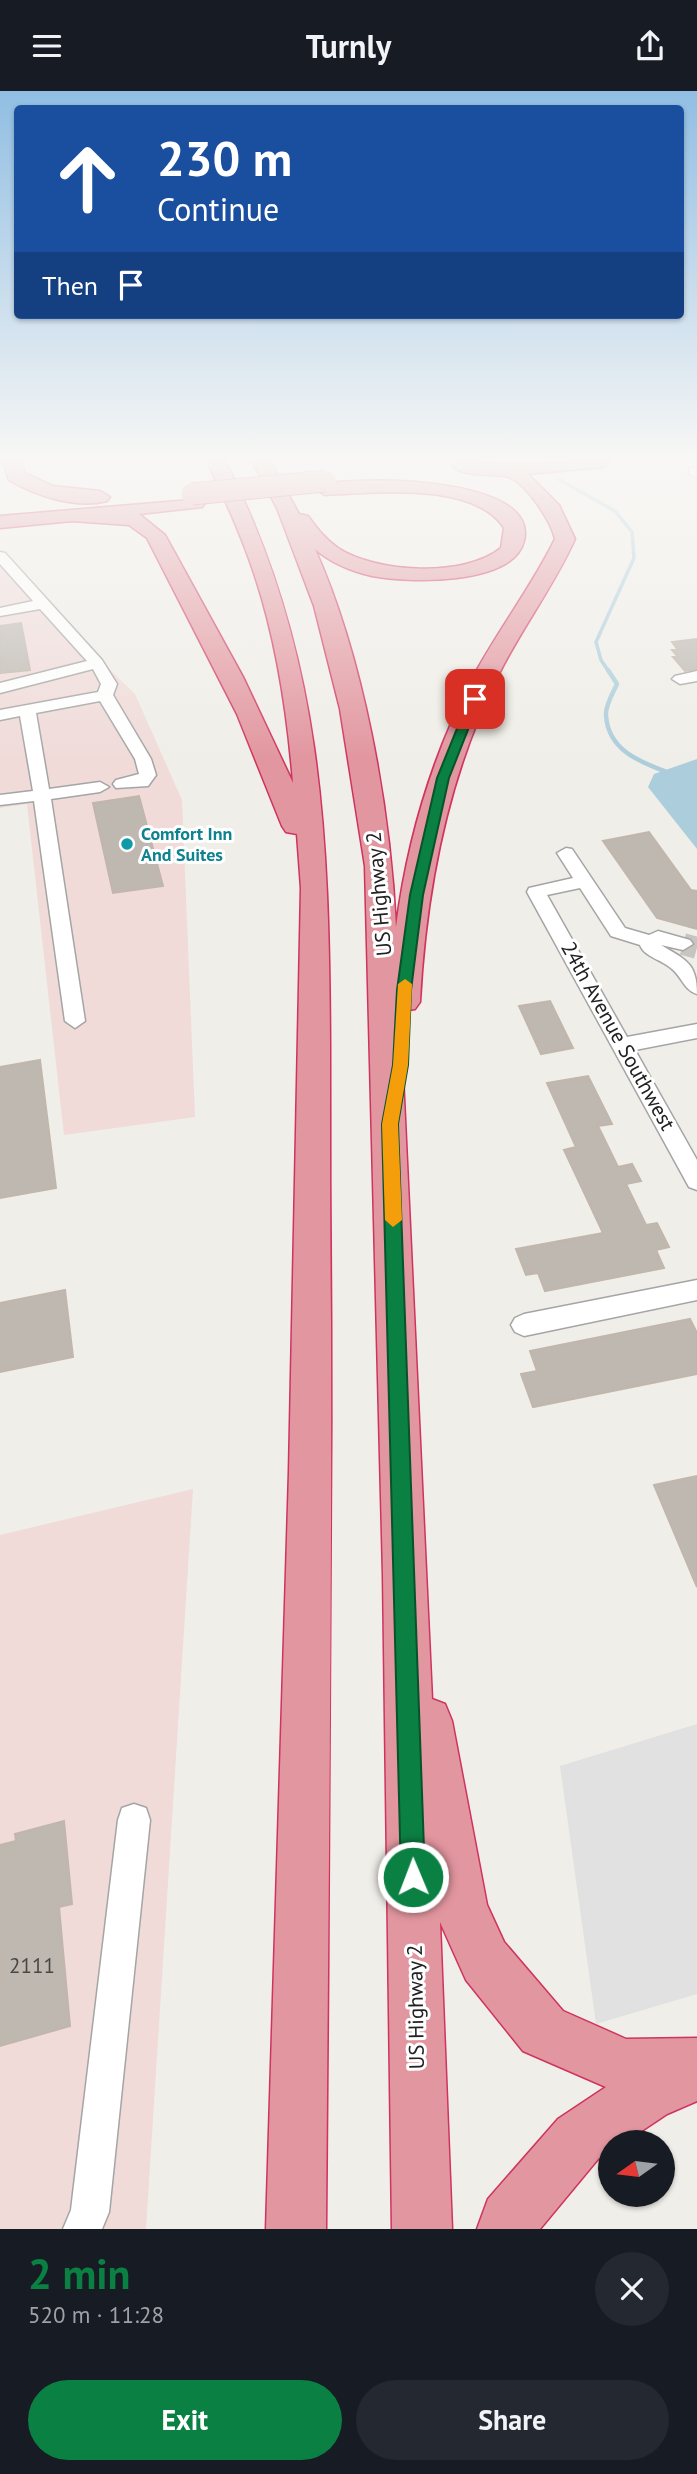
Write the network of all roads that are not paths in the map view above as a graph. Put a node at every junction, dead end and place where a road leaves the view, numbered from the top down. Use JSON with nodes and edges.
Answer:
{"nodes":[{"id":1,"x":4,"y":561,"type":"edge"},
{"id":2,"x":169,"y":561,"type":"edge"},
{"id":3,"x":256,"y":561,"type":"edge"},
{"id":4,"x":310,"y":561,"type":"edge"},
{"id":5,"x":353,"y":561,"type":"edge"},
{"id":6,"x":491,"y":561,"type":"edge"},
{"id":7,"x":552,"y":561,"type":"edge"},
{"id":8,"x":42,"y":604,"type":"junction"},
{"id":9,"x":0,"y":612,"type":"edge"},
{"id":10,"x":97,"y":663,"type":"junction"},
{"id":11,"x":697,"y":676,"type":"edge"},
{"id":12,"x":680,"y":679,"type":"dead end"},
{"id":13,"x":0,"y":688,"type":"edge"},
{"id":14,"x":105,"y":695,"type":"junction"},
{"id":15,"x":27,"y":710,"type":"junction"},
{"id":16,"x":0,"y":715,"type":"edge"},
{"id":17,"x":122,"y":784,"type":"dead end"},
{"id":18,"x":100,"y":787,"type":"dead end"},
{"id":19,"x":42,"y":795,"type":"junction"},
{"id":20,"x":0,"y":800,"type":"edge"},
{"id":21,"x":566,"y":853,"type":"dead end"},
{"id":22,"x":584,"y":881,"type":"junction"},
{"id":23,"x":536,"y":892,"type":"joint"},
{"id":24,"x":314,"y":926,"type":"junction"},
{"id":25,"x":652,"y":943,"type":"junction"},
{"id":26,"x":683,"y":944,"type":"tunnel mouth"},
{"id":27,"x":697,"y":987,"type":"edge"},
{"id":28,"x":75,"y":1021,"type":"dead end"},
{"id":29,"x":697,"y":1031,"type":"edge"},
{"id":30,"x":623,"y":1045,"type":"junction"},
{"id":31,"x":390,"y":1124,"type":"junction"},
{"id":32,"x":690,"y":1152,"type":"edge"},
{"id":33,"x":697,"y":1181,"type":"edge"},
{"id":34,"x":697,"y":1290,"type":"edge"},
{"id":35,"x":524,"y":1325,"type":"dead end"},
{"id":36,"x":405,"y":1575,"type":"junction"},
{"id":37,"x":134,"y":1820,"type":"dead end"},
{"id":38,"x":697,"y":2066,"type":"edge"},
{"id":39,"x":697,"y":2073,"type":"edge"},
{"id":40,"x":82,"y":2229,"type":"edge"},
{"id":41,"x":296,"y":2229,"type":"edge"},
{"id":42,"x":422,"y":2229,"type":"edge"},
{"id":43,"x":507,"y":2229,"type":"edge"}],
"edges":[{"from":1,"to":8,"type":"street"},
{"from":2,"to":24,"type":"highway"},
{"from":3,"to":24,"type":"highway"},
{"from":4,"to":31,"type":"highway","name":"US Highway 2"},
{"from":5,"to":6,"type":"highway"},
{"from":7,"to":31,"type":"highway"},
{"from":8,"to":9,"type":"street"},
{"from":8,"to":10,"type":"street"},
{"from":10,"to":13,"type":"street"},
{"from":10,"to":14,"type":"street"},
{"from":11,"to":12,"type":"street"},
{"from":14,"to":15,"type":"street"},
{"from":14,"to":17,"type":"street"},
{"from":15,"to":16,"type":"street"},
{"from":15,"to":19,"type":"street"},
{"from":18,"to":19,"type":"street"},
{"from":19,"to":20,"type":"street"},
{"from":19,"to":28,"type":"street"},
{"from":21,"to":22,"type":"street"},
{"from":22,"to":23,"type":"street"},
{"from":22,"to":25,"type":"street"},
{"from":23,"to":30,"type":"street","name":"24th Avenue Southwest"},
{"from":24,"to":41,"type":"highway"},
{"from":25,"to":26,"type":"street"},
{"from":25,"to":27,"type":"street"},
{"from":29,"to":30,"type":"street"},
{"from":30,"to":32,"type":"street","name":"24th Avenue Southwest"},
{"from":31,"to":36,"type":"highway","name":"US Highway 2"},
{"from":32,"to":33,"type":"street","name":"24th Avenue Southwest"},
{"from":34,"to":35,"type":"street"},
{"from":36,"to":38,"type":"highway"},
{"from":36,"to":42,"type":"highway","name":"US Highway 2"},
{"from":37,"to":40,"type":"street"},
{"from":39,"to":43,"type":"highway"}]}
